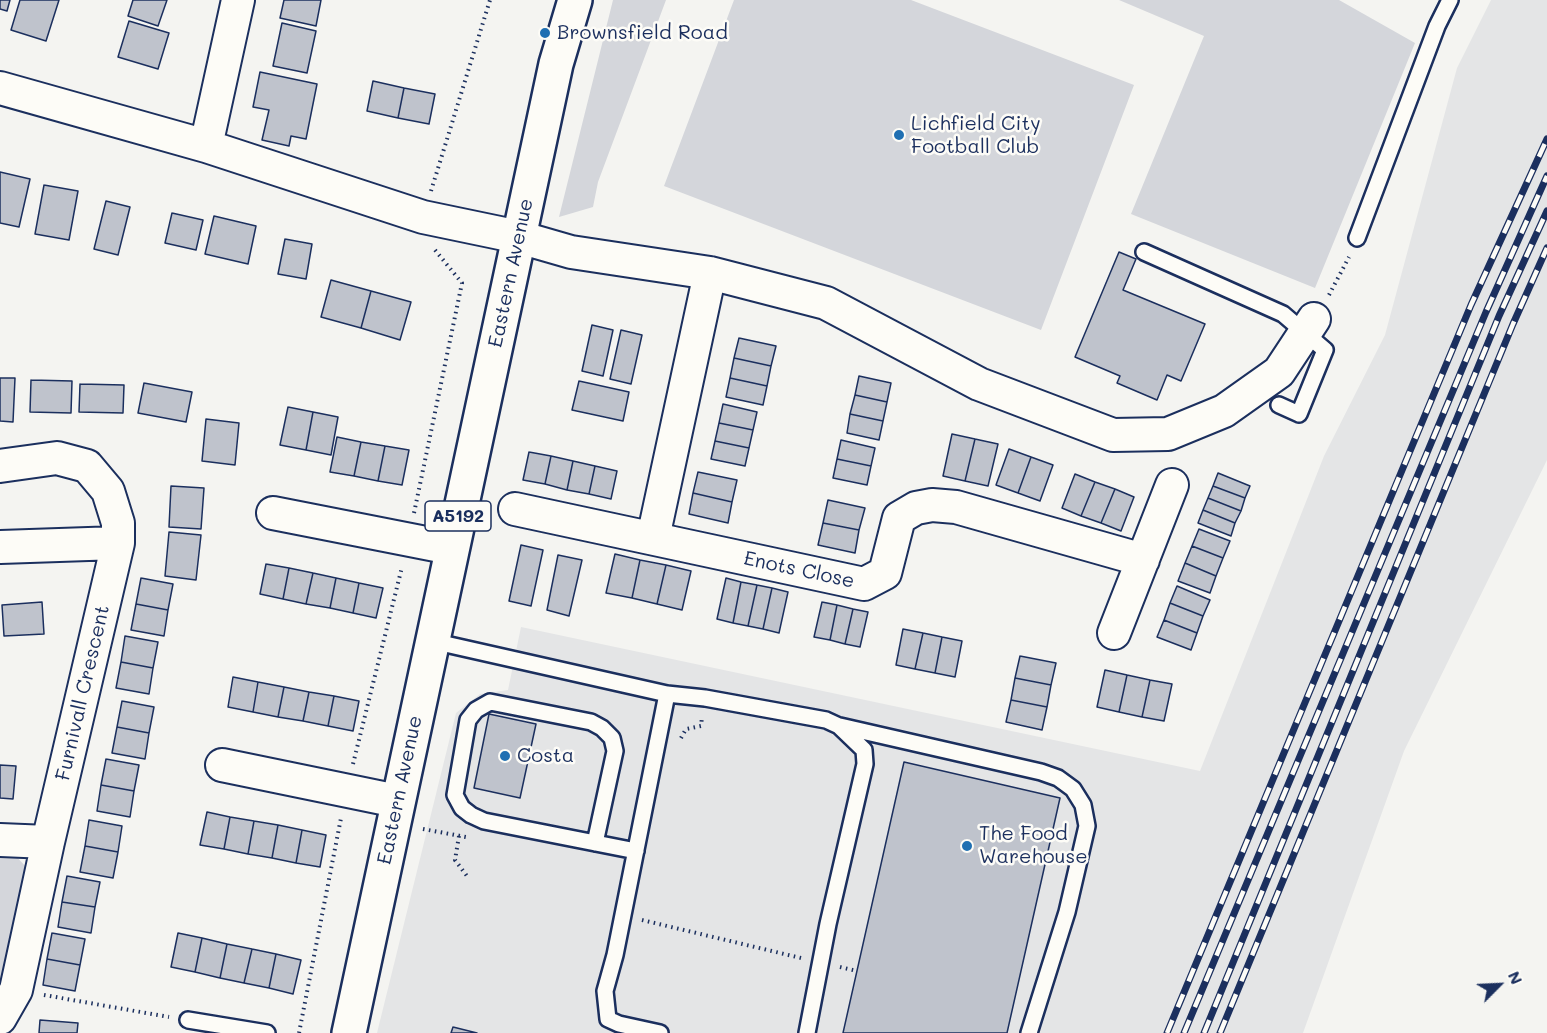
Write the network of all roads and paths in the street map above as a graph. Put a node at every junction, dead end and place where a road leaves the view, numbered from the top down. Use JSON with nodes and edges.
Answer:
{"nodes":[{"id":1,"x":238,"y":0,"type":"edge"},
{"id":2,"x":575,"y":0,"type":"edge"},
{"id":3,"x":1450,"y":0,"type":"edge"},
{"id":4,"x":0,"y":88,"type":"edge"},
{"id":5,"x":206,"y":146,"type":"junction"},
{"id":6,"x":519,"y":237,"type":"junction"},
{"id":7,"x":1357,"y":238,"type":"joint"},
{"id":8,"x":1144,"y":252,"type":"dead end"},
{"id":9,"x":710,"y":273,"type":"junction"},
{"id":10,"x":1309,"y":326,"type":"junction"},
{"id":11,"x":1279,"y":405,"type":"dead end"},
{"id":12,"x":0,"y":466,"type":"edge"},
{"id":13,"x":1172,"y":485,"type":"dead end"},
{"id":14,"x":515,"y":509,"type":"dead end"},
{"id":15,"x":273,"y":513,"type":"dead end"},
{"id":16,"x":653,"y":538,"type":"junction"},
{"id":17,"x":118,"y":543,"type":"junction"},
{"id":18,"x":0,"y":547,"type":"edge"},
{"id":19,"x":451,"y":548,"type":"junction"},
{"id":20,"x":1143,"y":560,"type":"junction"},
{"id":21,"x":1114,"y":633,"type":"dead end"},
{"id":22,"x":432,"y":641,"type":"junction"},
{"id":23,"x":667,"y":694,"type":"junction"},
{"id":24,"x":839,"y":726,"type":"junction"},
{"id":25,"x":222,"y":765,"type":"dead end"},
{"id":26,"x":397,"y":801,"type":"junction"},
{"id":27,"x":459,"y":836,"type":"dead end"},
{"id":28,"x":0,"y":840,"type":"edge"},
{"id":29,"x":48,"y":842,"type":"junction"},
{"id":30,"x":595,"y":843,"type":"junction"},
{"id":31,"x":636,"y":851,"type":"junction"},
{"id":32,"x":466,"y":876,"type":"dead end"},
{"id":33,"x":639,"y":920,"type":"dead end"},
{"id":34,"x":821,"y":963,"type":"junction"},
{"id":35,"x":857,"y":971,"type":"dead end"},
{"id":36,"x":16,"y":990,"type":"junction"},
{"id":37,"x":0,"y":1018,"type":"edge"},
{"id":38,"x":188,"y":1020,"type":"joint"},
{"id":39,"x":267,"y":1033,"type":"edge"},
{"id":40,"x":349,"y":1033,"type":"edge"},
{"id":41,"x":660,"y":1033,"type":"edge"},
{"id":42,"x":807,"y":1033,"type":"edge"},
{"id":43,"x":1029,"y":1033,"type":"edge"}],
"edges":[{"from":1,"to":5,"type":"street"},
{"from":2,"to":6,"type":"highway","name":"Eastern Avenue","number":"A5192"},
{"from":3,"to":7,"type":"lane"},
{"from":4,"to":5,"type":"street"},
{"from":5,"to":6,"type":"street"},
{"from":6,"to":9,"type":"street"},
{"from":6,"to":19,"type":"highway","name":"Eastern Avenue","number":"A5192"},
{"from":7,"to":10,"type":"path"},
{"from":8,"to":10,"type":"lane"},
{"from":9,"to":10,"type":"street"},
{"from":9,"to":16,"type":"street"},
{"from":10,"to":11,"type":"lane"},
{"from":12,"to":17,"type":"street","name":"Furnivall Crescent"},
{"from":13,"to":20,"type":"street"},
{"from":14,"to":16,"type":"street","name":"Enots Close"},
{"from":15,"to":19,"type":"street"},
{"from":16,"to":20,"type":"street","name":"Enots Close"},
{"from":17,"to":18,"type":"street"},
{"from":17,"to":29,"type":"street","name":"Furnivall Crescent"},
{"from":19,"to":22,"type":"highway","name":"Eastern Avenue","number":"A5192"},
{"from":20,"to":21,"type":"street"},
{"from":22,"to":23,"type":"lane"},
{"from":22,"to":26,"type":"highway","name":"Eastern Avenue","number":"A5192"},
{"from":23,"to":24,"type":"lane"},
{"from":23,"to":31,"type":"lane"},
{"from":24,"to":34,"type":"lane"},
{"from":24,"to":43,"type":"lane"},
{"from":25,"to":26,"type":"street"},
{"from":26,"to":40,"type":"highway","name":"Eastern Avenue","number":"A5192"},
{"from":27,"to":32,"type":"path"},
{"from":28,"to":29,"type":"street"},
{"from":29,"to":36,"type":"street","name":"Furnivall Crescent"},
{"from":30,"to":30,"type":"lane"},
{"from":30,"to":31,"type":"lane"},
{"from":31,"to":41,"type":"lane"},
{"from":33,"to":34,"type":"path"},
{"from":34,"to":35,"type":"path"},
{"from":34,"to":42,"type":"lane"},
{"from":36,"to":37,"type":"street","name":"Furnivall Crescent"},
{"from":36,"to":38,"type":"path"},
{"from":38,"to":39,"type":"lane"}]}
